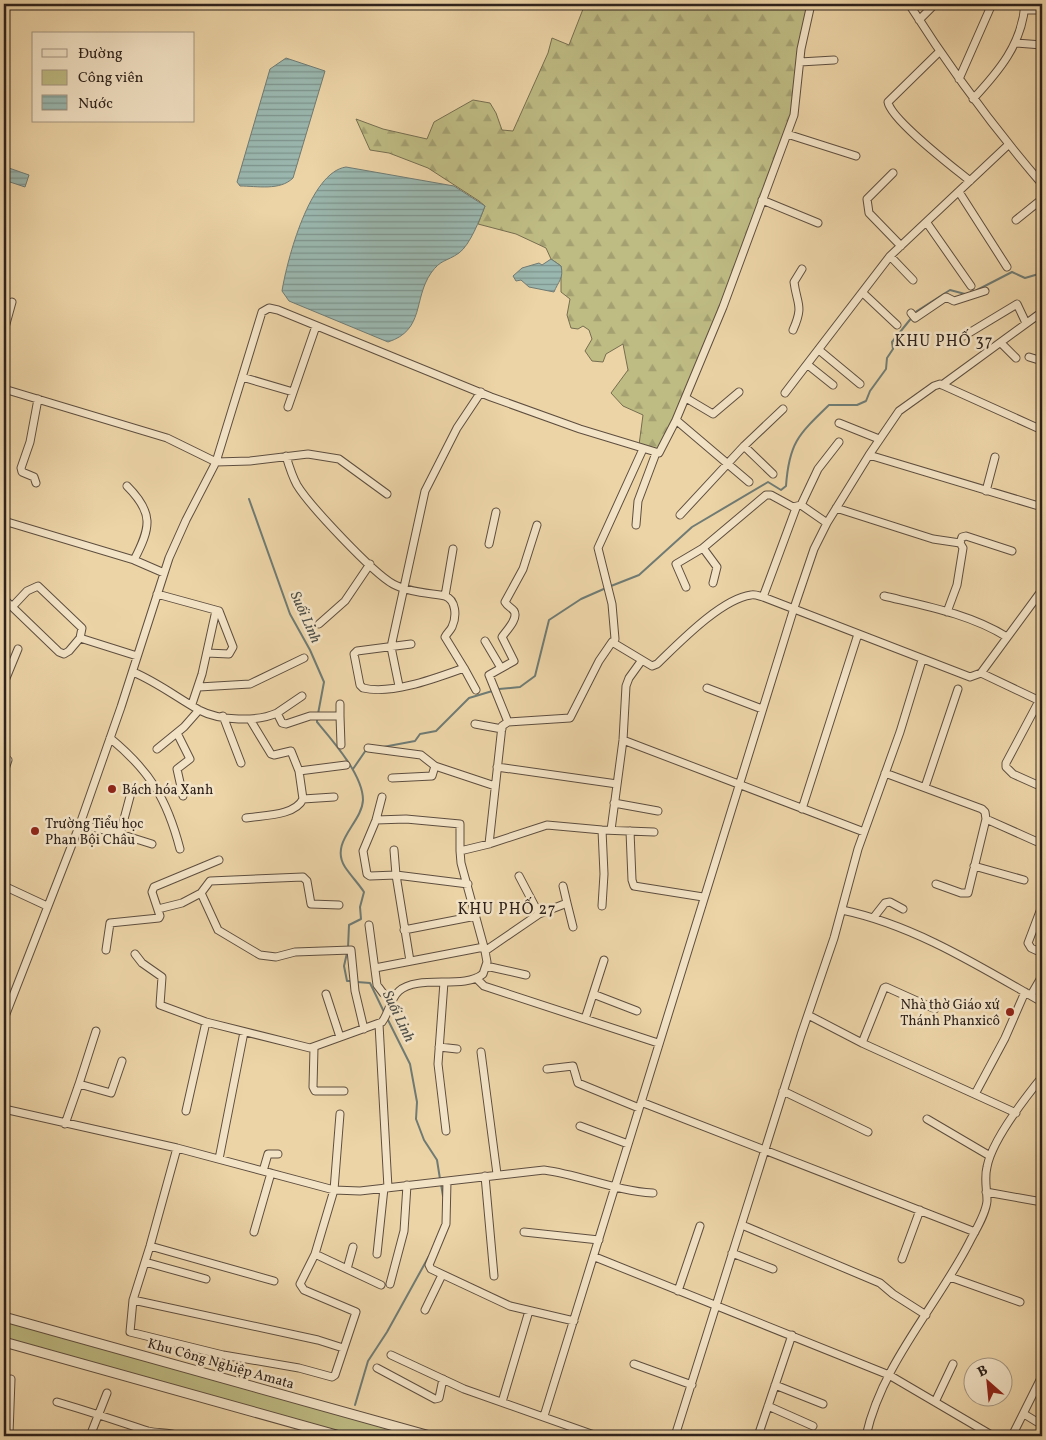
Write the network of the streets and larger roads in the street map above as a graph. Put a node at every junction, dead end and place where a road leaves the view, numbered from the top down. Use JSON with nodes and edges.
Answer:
{"nodes":[{"id":1,"x":811,"y":4,"type":"edge"},
{"id":2,"x":908,"y":4,"type":"edge"},
{"id":3,"x":935,"y":4,"type":"edge"},
{"id":4,"x":992,"y":4,"type":"edge"},
{"id":5,"x":1025,"y":7,"type":"edge"},
{"id":6,"x":1042,"y":10,"type":"edge"},
{"id":7,"x":919,"y":20,"type":"junction"},
{"id":8,"x":1016,"y":43,"type":"junction"},
{"id":9,"x":1042,"y":45,"type":"edge"},
{"id":10,"x":939,"y":52,"type":"junction"},
{"id":11,"x":834,"y":60,"type":"dead end"},
{"id":12,"x":800,"y":62,"type":"junction"},
{"id":13,"x":959,"y":79,"type":"junction"},
{"id":14,"x":973,"y":99,"type":"junction"},
{"id":15,"x":787,"y":134,"type":"junction"},
{"id":16,"x":1008,"y":145,"type":"junction"},
{"id":17,"x":856,"y":156,"type":"dead end"},
{"id":18,"x":893,"y":173,"type":"dead end"},
{"id":19,"x":970,"y":181,"type":"junction"},
{"id":20,"x":1042,"y":184,"type":"edge"},
{"id":21,"x":959,"y":192,"type":"junction"},
{"id":22,"x":1042,"y":199,"type":"edge"},
{"id":23,"x":762,"y":200,"type":"junction"},
{"id":24,"x":1016,"y":220,"type":"dead end"},
{"id":25,"x":818,"y":223,"type":"dead end"},
{"id":26,"x":927,"y":224,"type":"junction"},
{"id":27,"x":901,"y":246,"type":"junction"},
{"id":28,"x":890,"y":256,"type":"junction"},
{"id":29,"x":1007,"y":267,"type":"dead end"},
{"id":30,"x":802,"y":269,"type":"dead end"},
{"id":31,"x":913,"y":280,"type":"dead end"},
{"id":32,"x":971,"y":286,"type":"dead end"},
{"id":33,"x":986,"y":291,"type":"dead end"},
{"id":34,"x":863,"y":293,"type":"junction"},
{"id":35,"x":12,"y":302,"type":"dead end"},
{"id":36,"x":1042,"y":312,"type":"edge"},
{"id":37,"x":913,"y":316,"type":"dead end"},
{"id":38,"x":1026,"y":323,"type":"junction"},
{"id":39,"x":897,"y":325,"type":"dead end"},
{"id":40,"x":316,"y":326,"type":"junction"},
{"id":41,"x":793,"y":330,"type":"dead end"},
{"id":42,"x":4,"y":332,"type":"edge"},
{"id":43,"x":964,"y":336,"type":"dead end"},
{"id":44,"x":1001,"y":343,"type":"junction"},
{"id":45,"x":819,"y":350,"type":"junction"},
{"id":46,"x":1029,"y":357,"type":"dead end"},
{"id":47,"x":1016,"y":358,"type":"dead end"},
{"id":48,"x":1042,"y":361,"type":"edge"},
{"id":49,"x":808,"y":365,"type":"junction"},
{"id":50,"x":242,"y":377,"type":"junction"},
{"id":51,"x":860,"y":384,"type":"dead end"},
{"id":52,"x":833,"y":385,"type":"dead end"},
{"id":53,"x":942,"y":385,"type":"junction"},
{"id":54,"x":4,"y":388,"type":"edge"},
{"id":55,"x":293,"y":392,"type":"junction"},
{"id":56,"x":481,"y":392,"type":"junction"},
{"id":57,"x":739,"y":392,"type":"dead end"},
{"id":58,"x":785,"y":393,"type":"dead end"},
{"id":59,"x":686,"y":398,"type":"junction"},
{"id":60,"x":38,"y":399,"type":"junction"},
{"id":61,"x":288,"y":408,"type":"dead end"},
{"id":62,"x":783,"y":409,"type":"dead end"},
{"id":63,"x":676,"y":420,"type":"junction"},
{"id":64,"x":840,"y":423,"type":"dead end"},
{"id":65,"x":1042,"y":430,"type":"edge"},
{"id":66,"x":879,"y":439,"type":"junction"},
{"id":67,"x":839,"y":442,"type":"dead end"},
{"id":68,"x":744,"y":446,"type":"junction"},
{"id":69,"x":643,"y":449,"type":"junction"},
{"id":70,"x":656,"y":453,"type":"junction"},
{"id":71,"x":868,"y":455,"type":"junction"},
{"id":72,"x":286,"y":456,"type":"junction"},
{"id":73,"x":995,"y":457,"type":"dead end"},
{"id":74,"x":216,"y":462,"type":"junction"},
{"id":75,"x":728,"y":462,"type":"junction"},
{"id":76,"x":772,"y":474,"type":"dead end"},
{"id":77,"x":749,"y":482,"type":"dead end"},
{"id":78,"x":36,"y":483,"type":"dead end"},
{"id":79,"x":127,"y":486,"type":"dead end"},
{"id":80,"x":986,"y":491,"type":"junction"},
{"id":81,"x":387,"y":494,"type":"dead end"},
{"id":82,"x":799,"y":506,"type":"junction"},
{"id":83,"x":1042,"y":507,"type":"edge"},
{"id":84,"x":836,"y":508,"type":"junction"},
{"id":85,"x":496,"y":512,"type":"dead end"},
{"id":86,"x":680,"y":515,"type":"dead end"},
{"id":87,"x":4,"y":521,"type":"edge"},
{"id":88,"x":827,"y":523,"type":"junction"},
{"id":89,"x":537,"y":525,"type":"dead end"},
{"id":90,"x":636,"y":525,"type":"dead end"},
{"id":91,"x":960,"y":543,"type":"junction"},
{"id":92,"x":489,"y":544,"type":"dead end"},
{"id":93,"x":703,"y":548,"type":"junction"},
{"id":94,"x":453,"y":549,"type":"dead end"},
{"id":95,"x":1012,"y":552,"type":"dead end"},
{"id":96,"x":134,"y":560,"type":"junction"},
{"id":97,"x":370,"y":564,"type":"junction"},
{"id":98,"x":164,"y":573,"type":"junction"},
{"id":99,"x":713,"y":582,"type":"dead end"},
{"id":100,"x":686,"y":587,"type":"dead end"},
{"id":101,"x":404,"y":589,"type":"junction"},
{"id":102,"x":1042,"y":590,"type":"edge"},
{"id":103,"x":158,"y":594,"type":"junction"},
{"id":104,"x":445,"y":596,"type":"junction"},
{"id":105,"x":884,"y":596,"type":"dead end"},
{"id":106,"x":762,"y":597,"type":"junction"},
{"id":107,"x":4,"y":599,"type":"edge"},
{"id":108,"x":12,"y":607,"type":"junction"},
{"id":109,"x":794,"y":608,"type":"junction"},
{"id":110,"x":219,"y":611,"type":"junction"},
{"id":111,"x":947,"y":612,"type":"junction"},
{"id":112,"x":319,"y":624,"type":"dead end"},
{"id":113,"x":858,"y":634,"type":"junction"},
{"id":114,"x":80,"y":638,"type":"junction"},
{"id":115,"x":1007,"y":638,"type":"junction"},
{"id":116,"x":615,"y":639,"type":"dead end"},
{"id":117,"x":485,"y":641,"type":"dead end"},
{"id":118,"x":410,"y":644,"type":"dead end"},
{"id":119,"x":391,"y":647,"type":"junction"},
{"id":120,"x":18,"y":650,"type":"dead end"},
{"id":121,"x":207,"y":653,"type":"junction"},
{"id":122,"x":137,"y":656,"type":"junction"},
{"id":123,"x":304,"y":658,"type":"dead end"},
{"id":124,"x":642,"y":660,"type":"junction"},
{"id":125,"x":922,"y":660,"type":"junction"},
{"id":126,"x":464,"y":668,"type":"junction"},
{"id":127,"x":501,"y":668,"type":"junction"},
{"id":128,"x":132,"y":672,"type":"junction"},
{"id":129,"x":981,"y":673,"type":"junction"},
{"id":130,"x":4,"y":683,"type":"edge"},
{"id":131,"x":399,"y":686,"type":"junction"},
{"id":132,"x":199,"y":687,"type":"junction"},
{"id":133,"x":707,"y":688,"type":"dead end"},
{"id":134,"x":958,"y":689,"type":"dead end"},
{"id":135,"x":476,"y":690,"type":"dead end"},
{"id":136,"x":302,"y":696,"type":"dead end"},
{"id":137,"x":1040,"y":701,"type":"edge"},
{"id":138,"x":192,"y":704,"type":"junction"},
{"id":139,"x":340,"y":704,"type":"dead end"},
{"id":140,"x":762,"y":709,"type":"junction"},
{"id":141,"x":199,"y":710,"type":"junction"},
{"id":142,"x":278,"y":713,"type":"junction"},
{"id":143,"x":223,"y":716,"type":"junction"},
{"id":144,"x":340,"y":716,"type":"junction"},
{"id":145,"x":251,"y":720,"type":"junction"},
{"id":146,"x":508,"y":722,"type":"junction"},
{"id":147,"x":475,"y":724,"type":"dead end"},
{"id":148,"x":502,"y":729,"type":"junction"},
{"id":149,"x":177,"y":733,"type":"junction"},
{"id":150,"x":110,"y":738,"type":"junction"},
{"id":151,"x":623,"y":740,"type":"junction"},
{"id":152,"x":341,"y":745,"type":"dead end"},
{"id":153,"x":157,"y":748,"type":"dead end"},
{"id":154,"x":368,"y":748,"type":"dead end"},
{"id":155,"x":4,"y":759,"type":"edge"},
{"id":156,"x":241,"y":763,"type":"dead end"},
{"id":157,"x":346,"y":765,"type":"dead end"},
{"id":158,"x":436,"y":766,"type":"junction"},
{"id":159,"x":498,"y":767,"type":"junction"},
{"id":160,"x":299,"y":770,"type":"junction"},
{"id":161,"x":4,"y":772,"type":"edge"},
{"id":162,"x":886,"y":773,"type":"junction"},
{"id":163,"x":392,"y":778,"type":"dead end"},
{"id":164,"x":617,"y":784,"type":"junction"},
{"id":165,"x":495,"y":786,"type":"junction"},
{"id":166,"x":740,"y":786,"type":"junction"},
{"id":167,"x":925,"y":787,"type":"junction"},
{"id":168,"x":1042,"y":787,"type":"edge"},
{"id":169,"x":132,"y":788,"type":"dead end"},
{"id":170,"x":183,"y":796,"type":"dead end"},
{"id":171,"x":334,"y":797,"type":"dead end"},
{"id":172,"x":382,"y":797,"type":"dead end"},
{"id":173,"x":303,"y":799,"type":"junction"},
{"id":174,"x":614,"y":803,"type":"junction"},
{"id":175,"x":802,"y":809,"type":"junction"},
{"id":176,"x":658,"y":811,"type":"dead end"},
{"id":177,"x":246,"y":818,"type":"dead end"},
{"id":178,"x":986,"y":819,"type":"junction"},
{"id":179,"x":376,"y":820,"type":"junction"},
{"id":180,"x":80,"y":824,"type":"junction"},
{"id":181,"x":602,"y":830,"type":"junction"},
{"id":182,"x":611,"y":830,"type":"junction"},
{"id":183,"x":630,"y":831,"type":"junction"},
{"id":184,"x":654,"y":832,"type":"dead end"},
{"id":185,"x":864,"y":832,"type":"junction"},
{"id":186,"x":120,"y":834,"type":"junction"},
{"id":187,"x":152,"y":844,"type":"dead end"},
{"id":188,"x":489,"y":844,"type":"junction"},
{"id":189,"x":1042,"y":844,"type":"edge"},
{"id":190,"x":180,"y":849,"type":"dead end"},
{"id":191,"x":394,"y":850,"type":"dead end"},
{"id":192,"x":460,"y":851,"type":"junction"},
{"id":193,"x":219,"y":860,"type":"dead end"},
{"id":194,"x":974,"y":866,"type":"junction"},
{"id":195,"x":396,"y":875,"type":"junction"},
{"id":196,"x":519,"y":876,"type":"dead end"},
{"id":197,"x":1024,"y":880,"type":"dead end"},
{"id":198,"x":468,"y":884,"type":"junction"},
{"id":199,"x":936,"y":884,"type":"dead end"},
{"id":200,"x":4,"y":886,"type":"edge"},
{"id":201,"x":563,"y":886,"type":"dead end"},
{"id":202,"x":201,"y":893,"type":"junction"},
{"id":203,"x":703,"y":897,"type":"junction"},
{"id":204,"x":567,"y":904,"type":"junction"},
{"id":205,"x":339,"y":905,"type":"dead end"},
{"id":206,"x":48,"y":906,"type":"junction"},
{"id":207,"x":602,"y":906,"type":"dead end"},
{"id":208,"x":158,"y":909,"type":"junction"},
{"id":209,"x":903,"y":909,"type":"dead end"},
{"id":210,"x":1042,"y":909,"type":"edge"},
{"id":211,"x":842,"y":910,"type":"junction"},
{"id":212,"x":539,"y":914,"type":"junction"},
{"id":213,"x":476,"y":916,"type":"junction"},
{"id":214,"x":874,"y":917,"type":"junction"},
{"id":215,"x":369,"y":925,"type":"dead end"},
{"id":216,"x":573,"y":926,"type":"dead end"},
{"id":217,"x":404,"y":930,"type":"junction"},
{"id":218,"x":484,"y":949,"type":"junction"},
{"id":219,"x":106,"y":950,"type":"dead end"},
{"id":220,"x":135,"y":954,"type":"dead end"},
{"id":221,"x":1042,"y":954,"type":"edge"},
{"id":222,"x":604,"y":960,"type":"dead end"},
{"id":223,"x":410,"y":961,"type":"junction"},
{"id":224,"x":486,"y":966,"type":"junction"},
{"id":225,"x":376,"y":968,"type":"junction"},
{"id":226,"x":526,"y":975,"type":"dead end"},
{"id":227,"x":1042,"y":976,"type":"edge"},
{"id":228,"x":476,"y":978,"type":"junction"},
{"id":229,"x":444,"y":982,"type":"junction"},
{"id":230,"x":383,"y":992,"type":"dead end"},
{"id":231,"x":326,"y":994,"type":"dead end"},
{"id":232,"x":593,"y":994,"type":"junction"},
{"id":233,"x":1028,"y":994,"type":"junction"},
{"id":234,"x":1042,"y":1002,"type":"edge"},
{"id":235,"x":935,"y":1009,"type":"dead end"},
{"id":236,"x":637,"y":1011,"type":"dead end"},
{"id":237,"x":808,"y":1015,"type":"junction"},
{"id":238,"x":4,"y":1019,"type":"edge"},
{"id":239,"x":585,"y":1019,"type":"junction"},
{"id":240,"x":206,"y":1022,"type":"junction"},
{"id":241,"x":380,"y":1023,"type":"junction"},
{"id":242,"x":364,"y":1029,"type":"junction"},
{"id":243,"x":96,"y":1032,"type":"dead end"},
{"id":244,"x":244,"y":1032,"type":"junction"},
{"id":245,"x":340,"y":1037,"type":"junction"},
{"id":246,"x":658,"y":1043,"type":"junction"},
{"id":247,"x":862,"y":1043,"type":"junction"},
{"id":248,"x":439,"y":1047,"type":"junction"},
{"id":249,"x":314,"y":1048,"type":"junction"},
{"id":250,"x":457,"y":1049,"type":"dead end"},
{"id":251,"x":482,"y":1052,"type":"dead end"},
{"id":252,"x":122,"y":1061,"type":"dead end"},
{"id":253,"x":546,"y":1069,"type":"dead end"},
{"id":254,"x":1042,"y":1077,"type":"edge"},
{"id":255,"x":79,"y":1084,"type":"junction"},
{"id":256,"x":344,"y":1091,"type":"dead end"},
{"id":257,"x":783,"y":1091,"type":"junction"},
{"id":258,"x":975,"y":1094,"type":"junction"},
{"id":259,"x":640,"y":1105,"type":"junction"},
{"id":260,"x":4,"y":1109,"type":"edge"},
{"id":261,"x":186,"y":1111,"type":"dead end"},
{"id":262,"x":1016,"y":1113,"type":"junction"},
{"id":263,"x":340,"y":1114,"type":"dead end"},
{"id":264,"x":926,"y":1119,"type":"dead end"},
{"id":265,"x":65,"y":1124,"type":"junction"},
{"id":266,"x":580,"y":1126,"type":"dead end"},
{"id":267,"x":446,"y":1130,"type":"dead end"},
{"id":268,"x":868,"y":1132,"type":"dead end"},
{"id":269,"x":628,"y":1144,"type":"junction"},
{"id":270,"x":177,"y":1148,"type":"junction"},
{"id":271,"x":765,"y":1150,"type":"junction"},
{"id":272,"x":278,"y":1154,"type":"dead end"},
{"id":273,"x":990,"y":1156,"type":"junction"},
{"id":274,"x":219,"y":1159,"type":"junction"},
{"id":275,"x":263,"y":1171,"type":"junction"},
{"id":276,"x":271,"y":1173,"type":"junction"},
{"id":277,"x":497,"y":1174,"type":"junction"},
{"id":278,"x":485,"y":1176,"type":"junction"},
{"id":279,"x":447,"y":1181,"type":"junction"},
{"id":280,"x":407,"y":1185,"type":"junction"},
{"id":281,"x":615,"y":1186,"type":"junction"},
{"id":282,"x":386,"y":1188,"type":"junction"},
{"id":283,"x":334,"y":1190,"type":"junction"},
{"id":284,"x":986,"y":1192,"type":"junction"},
{"id":285,"x":654,"y":1193,"type":"dead end"},
{"id":286,"x":1042,"y":1202,"type":"edge"},
{"id":287,"x":920,"y":1210,"type":"junction"},
{"id":288,"x":742,"y":1225,"type":"junction"},
{"id":289,"x":700,"y":1226,"type":"dead end"},
{"id":290,"x":254,"y":1232,"type":"dead end"},
{"id":291,"x":524,"y":1232,"type":"dead end"},
{"id":292,"x":975,"y":1232,"type":"junction"},
{"id":293,"x":599,"y":1240,"type":"junction"},
{"id":294,"x":150,"y":1246,"type":"junction"},
{"id":295,"x":353,"y":1247,"type":"dead end"},
{"id":296,"x":732,"y":1253,"type":"junction"},
{"id":297,"x":315,"y":1254,"type":"junction"},
{"id":298,"x":377,"y":1254,"type":"dead end"},
{"id":299,"x":595,"y":1257,"type":"junction"},
{"id":300,"x":902,"y":1259,"type":"dead end"},
{"id":301,"x":145,"y":1262,"type":"junction"},
{"id":302,"x":347,"y":1269,"type":"junction"},
{"id":303,"x":773,"y":1269,"type":"dead end"},
{"id":304,"x":442,"y":1275,"type":"junction"},
{"id":305,"x":494,"y":1276,"type":"dead end"},
{"id":306,"x":950,"y":1277,"type":"junction"},
{"id":307,"x":206,"y":1279,"type":"dead end"},
{"id":308,"x":274,"y":1282,"type":"dead end"},
{"id":309,"x":390,"y":1284,"type":"dead end"},
{"id":310,"x":381,"y":1285,"type":"dead end"},
{"id":311,"x":678,"y":1291,"type":"junction"},
{"id":312,"x":133,"y":1300,"type":"junction"},
{"id":313,"x":1020,"y":1302,"type":"dead end"},
{"id":314,"x":716,"y":1306,"type":"junction"},
{"id":315,"x":425,"y":1310,"type":"dead end"},
{"id":316,"x":529,"y":1312,"type":"junction"},
{"id":317,"x":926,"y":1314,"type":"junction"},
{"id":318,"x":4,"y":1317,"type":"edge"},
{"id":319,"x":574,"y":1321,"type":"junction"},
{"id":320,"x":792,"y":1335,"type":"junction"},
{"id":321,"x":4,"y":1342,"type":"edge"},
{"id":322,"x":343,"y":1348,"type":"junction"},
{"id":323,"x":391,"y":1355,"type":"dead end"},
{"id":324,"x":634,"y":1364,"type":"dead end"},
{"id":325,"x":953,"y":1364,"type":"dead end"},
{"id":326,"x":377,"y":1368,"type":"dead end"},
{"id":327,"x":889,"y":1375,"type":"junction"},
{"id":328,"x":1042,"y":1376,"type":"edge"},
{"id":329,"x":11,"y":1378,"type":"dead end"},
{"id":330,"x":444,"y":1380,"type":"junction"},
{"id":331,"x":692,"y":1385,"type":"junction"},
{"id":332,"x":775,"y":1385,"type":"junction"},
{"id":333,"x":107,"y":1393,"type":"dead end"},
{"id":334,"x":57,"y":1402,"type":"dead end"},
{"id":335,"x":502,"y":1402,"type":"junction"},
{"id":336,"x":935,"y":1402,"type":"junction"},
{"id":337,"x":823,"y":1404,"type":"dead end"},
{"id":338,"x":768,"y":1406,"type":"junction"},
{"id":339,"x":100,"y":1414,"type":"junction"},
{"id":340,"x":1024,"y":1414,"type":"junction"},
{"id":341,"x":544,"y":1416,"type":"junction"},
{"id":342,"x":1042,"y":1425,"type":"edge"},
{"id":343,"x":813,"y":1426,"type":"dead end"},
{"id":344,"x":156,"y":1434,"type":"edge"},
{"id":345,"x":4,"y":1436,"type":"edge"},
{"id":346,"x":90,"y":1436,"type":"edge"},
{"id":347,"x":179,"y":1436,"type":"edge"},
{"id":348,"x":340,"y":1436,"type":"edge"},
{"id":349,"x":430,"y":1436,"type":"edge"},
{"id":350,"x":597,"y":1436,"type":"edge"},
{"id":351,"x":675,"y":1436,"type":"edge"},
{"id":352,"x":758,"y":1436,"type":"edge"},
{"id":353,"x":866,"y":1436,"type":"edge"},
{"id":354,"x":993,"y":1436,"type":"edge"},
{"id":355,"x":1012,"y":1436,"type":"edge"}],
"edges":[{"from":1,"to":12,"type":"street"},
{"from":2,"to":7,"type":"street"},
{"from":3,"to":7,"type":"street"},
{"from":4,"to":13,"type":"street"},
{"from":5,"to":6,"type":"street"},
{"from":5,"to":8,"type":"street"},
{"from":7,"to":10,"type":"street"},
{"from":8,"to":9,"type":"street"},
{"from":8,"to":14,"type":"street"},
{"from":10,"to":13,"type":"street"},
{"from":10,"to":19,"type":"street"},
{"from":11,"to":12,"type":"street"},
{"from":12,"to":15,"type":"street"},
{"from":13,"to":14,"type":"street"},
{"from":14,"to":16,"type":"street"},
{"from":15,"to":17,"type":"street"},
{"from":15,"to":23,"type":"street"},
{"from":16,"to":19,"type":"street"},
{"from":16,"to":20,"type":"street"},
{"from":18,"to":27,"type":"street"},
{"from":19,"to":21,"type":"street"},
{"from":21,"to":26,"type":"street"},
{"from":21,"to":29,"type":"street"},
{"from":22,"to":24,"type":"street"},
{"from":23,"to":25,"type":"street"},
{"from":23,"to":59,"type":"street"},
{"from":26,"to":27,"type":"street"},
{"from":26,"to":32,"type":"street"},
{"from":27,"to":28,"type":"street"},
{"from":28,"to":31,"type":"street"},
{"from":28,"to":34,"type":"street"},
{"from":30,"to":41,"type":"street"},
{"from":33,"to":37,"type":"street"},
{"from":34,"to":39,"type":"street"},
{"from":34,"to":45,"type":"street"},
{"from":35,"to":42,"type":"street"},
{"from":36,"to":38,"type":"street"},
{"from":38,"to":43,"type":"street"},
{"from":38,"to":44,"type":"street"},
{"from":40,"to":50,"type":"street"},
{"from":40,"to":55,"type":"street"},
{"from":40,"to":56,"type":"street"},
{"from":44,"to":47,"type":"street"},
{"from":44,"to":53,"type":"street"},
{"from":45,"to":49,"type":"street"},
{"from":45,"to":51,"type":"street"},
{"from":46,"to":48,"type":"street"},
{"from":49,"to":52,"type":"street"},
{"from":49,"to":58,"type":"street"},
{"from":50,"to":55,"type":"street"},
{"from":50,"to":74,"type":"street"},
{"from":53,"to":65,"type":"street"},
{"from":53,"to":66,"type":"street"},
{"from":54,"to":60,"type":"street"},
{"from":55,"to":61,"type":"street"},
{"from":56,"to":69,"type":"street"},
{"from":56,"to":101,"type":"street"},
{"from":57,"to":59,"type":"street"},
{"from":59,"to":63,"type":"street"},
{"from":60,"to":74,"type":"street"},
{"from":60,"to":78,"type":"street"},
{"from":62,"to":68,"type":"street"},
{"from":63,"to":70,"type":"street"},
{"from":63,"to":75,"type":"street"},
{"from":64,"to":66,"type":"street"},
{"from":66,"to":71,"type":"street"},
{"from":67,"to":82,"type":"street"},
{"from":68,"to":75,"type":"street"},
{"from":68,"to":76,"type":"street"},
{"from":69,"to":70,"type":"street"},
{"from":69,"to":116,"type":"street"},
{"from":70,"to":90,"type":"street"},
{"from":71,"to":80,"type":"street"},
{"from":71,"to":84,"type":"street"},
{"from":72,"to":74,"type":"street"},
{"from":72,"to":81,"type":"street"},
{"from":72,"to":97,"type":"street"},
{"from":73,"to":80,"type":"street"},
{"from":74,"to":98,"type":"street"},
{"from":75,"to":77,"type":"street"},
{"from":75,"to":86,"type":"street"},
{"from":79,"to":96,"type":"street"},
{"from":80,"to":83,"type":"street"},
{"from":82,"to":88,"type":"street"},
{"from":82,"to":93,"type":"street"},
{"from":82,"to":106,"type":"street"},
{"from":84,"to":88,"type":"street"},
{"from":84,"to":91,"type":"street"},
{"from":85,"to":92,"type":"street"},
{"from":87,"to":96,"type":"street"},
{"from":88,"to":109,"type":"street"},
{"from":89,"to":127,"type":"street"},
{"from":91,"to":95,"type":"street"},
{"from":91,"to":111,"type":"street"},
{"from":93,"to":99,"type":"street"},
{"from":93,"to":100,"type":"street"},
{"from":94,"to":104,"type":"street"},
{"from":96,"to":98,"type":"street"},
{"from":97,"to":101,"type":"street"},
{"from":97,"to":112,"type":"street"},
{"from":98,"to":103,"type":"street"},
{"from":101,"to":104,"type":"street"},
{"from":101,"to":119,"type":"street"},
{"from":102,"to":115,"type":"street"},
{"from":103,"to":110,"type":"street"},
{"from":103,"to":122,"type":"street"},
{"from":104,"to":126,"type":"street"},
{"from":105,"to":111,"type":"street"},
{"from":106,"to":109,"type":"street"},
{"from":106,"to":124,"type":"street"},
{"from":107,"to":108,"type":"street"},
{"from":108,"to":114,"type":"street"},
{"from":108,"to":114,"type":"street"},
{"from":109,"to":113,"type":"street"},
{"from":109,"to":140,"type":"street"},
{"from":110,"to":121,"type":"street"},
{"from":110,"to":121,"type":"street"},
{"from":111,"to":115,"type":"street"},
{"from":113,"to":125,"type":"street"},
{"from":113,"to":175,"type":"street"},
{"from":114,"to":122,"type":"street"},
{"from":115,"to":129,"type":"street"},
{"from":117,"to":127,"type":"street"},
{"from":118,"to":119,"type":"street"},
{"from":119,"to":131,"type":"street"},
{"from":119,"to":131,"type":"street"},
{"from":120,"to":130,"type":"street"},
{"from":121,"to":132,"type":"street"},
{"from":122,"to":128,"type":"street"},
{"from":123,"to":132,"type":"street"},
{"from":124,"to":146,"type":"street"},
{"from":124,"to":151,"type":"street"},
{"from":125,"to":129,"type":"street"},
{"from":125,"to":162,"type":"street"},
{"from":126,"to":131,"type":"street"},
{"from":126,"to":135,"type":"street"},
{"from":127,"to":146,"type":"street"},
{"from":128,"to":138,"type":"street"},
{"from":128,"to":150,"type":"street"},
{"from":129,"to":137,"type":"street"},
{"from":132,"to":138,"type":"street"},
{"from":133,"to":140,"type":"street"},
{"from":134,"to":167,"type":"street"},
{"from":136,"to":142,"type":"street"},
{"from":137,"to":168,"type":"street"},
{"from":138,"to":141,"type":"street"},
{"from":139,"to":144,"type":"street"},
{"from":140,"to":166,"type":"street"},
{"from":141,"to":143,"type":"street"},
{"from":141,"to":149,"type":"street"},
{"from":142,"to":144,"type":"street"},
{"from":142,"to":145,"type":"street"},
{"from":143,"to":145,"type":"street"},
{"from":143,"to":156,"type":"street"},
{"from":144,"to":152,"type":"street"},
{"from":145,"to":160,"type":"street"},
{"from":146,"to":148,"type":"street"},
{"from":147,"to":148,"type":"street"},
{"from":148,"to":159,"type":"street"},
{"from":149,"to":153,"type":"street"},
{"from":149,"to":170,"type":"street"},
{"from":150,"to":180,"type":"street"},
{"from":150,"to":190,"type":"street"},
{"from":151,"to":164,"type":"street"},
{"from":151,"to":166,"type":"street"},
{"from":154,"to":158,"type":"street"},
{"from":155,"to":161,"type":"street"},
{"from":157,"to":160,"type":"street"},
{"from":158,"to":163,"type":"street"},
{"from":158,"to":165,"type":"street"},
{"from":159,"to":164,"type":"street"},
{"from":159,"to":165,"type":"street"},
{"from":160,"to":173,"type":"street"},
{"from":162,"to":167,"type":"street"},
{"from":162,"to":185,"type":"street"},
{"from":164,"to":174,"type":"street"},
{"from":165,"to":188,"type":"street"},
{"from":166,"to":175,"type":"street"},
{"from":166,"to":203,"type":"street"},
{"from":167,"to":178,"type":"street"},
{"from":169,"to":186,"type":"street"},
{"from":171,"to":173,"type":"street"},
{"from":172,"to":179,"type":"street"},
{"from":173,"to":177,"type":"street"},
{"from":174,"to":176,"type":"street"},
{"from":174,"to":182,"type":"street"},
{"from":175,"to":185,"type":"street"},
{"from":178,"to":189,"type":"street"},
{"from":178,"to":194,"type":"street"},
{"from":179,"to":192,"type":"street"},
{"from":179,"to":195,"type":"street"},
{"from":180,"to":186,"type":"street"},
{"from":180,"to":206,"type":"street"},
{"from":181,"to":182,"type":"street"},
{"from":181,"to":188,"type":"street"},
{"from":181,"to":207,"type":"street"},
{"from":182,"to":183,"type":"street"},
{"from":183,"to":184,"type":"street"},
{"from":183,"to":203,"type":"street"},
{"from":185,"to":211,"type":"street"},
{"from":186,"to":187,"type":"street"},
{"from":188,"to":192,"type":"street"},
{"from":191,"to":195,"type":"street"},
{"from":192,"to":198,"type":"street"},
{"from":193,"to":208,"type":"street"},
{"from":194,"to":197,"type":"street"},
{"from":194,"to":199,"type":"street"},
{"from":195,"to":198,"type":"street"},
{"from":195,"to":217,"type":"street"},
{"from":196,"to":212,"type":"street"},
{"from":198,"to":213,"type":"street"},
{"from":200,"to":206,"type":"street"},
{"from":201,"to":204,"type":"street"},
{"from":202,"to":205,"type":"street"},
{"from":202,"to":208,"type":"street"},
{"from":202,"to":242,"type":"street"},
{"from":203,"to":246,"type":"street"},
{"from":204,"to":212,"type":"street"},
{"from":204,"to":216,"type":"street"},
{"from":206,"to":238,"type":"street"},
{"from":208,"to":219,"type":"street"},
{"from":209,"to":214,"type":"street"},
{"from":210,"to":221,"type":"street"},
{"from":211,"to":214,"type":"street"},
{"from":211,"to":237,"type":"street"},
{"from":212,"to":218,"type":"street"},
{"from":213,"to":217,"type":"street"},
{"from":213,"to":218,"type":"street"},
{"from":214,"to":233,"type":"street"},
{"from":215,"to":225,"type":"street"},
{"from":217,"to":223,"type":"street"},
{"from":218,"to":223,"type":"street"},
{"from":218,"to":224,"type":"street"},
{"from":220,"to":240,"type":"street"},
{"from":222,"to":232,"type":"street"},
{"from":223,"to":225,"type":"street"},
{"from":224,"to":226,"type":"street"},
{"from":224,"to":228,"type":"street"},
{"from":225,"to":230,"type":"street"},
{"from":227,"to":233,"type":"street"},
{"from":228,"to":229,"type":"street"},
{"from":228,"to":239,"type":"street"},
{"from":229,"to":241,"type":"street"},
{"from":229,"to":248,"type":"street"},
{"from":231,"to":245,"type":"street"},
{"from":232,"to":236,"type":"street"},
{"from":232,"to":239,"type":"street"},
{"from":233,"to":234,"type":"street"},
{"from":233,"to":258,"type":"street"},
{"from":235,"to":247,"type":"street"},
{"from":237,"to":247,"type":"street"},
{"from":237,"to":257,"type":"street"},
{"from":239,"to":246,"type":"street"},
{"from":240,"to":244,"type":"street"},
{"from":240,"to":261,"type":"street"},
{"from":241,"to":242,"type":"street"},
{"from":241,"to":282,"type":"street"},
{"from":242,"to":245,"type":"street"},
{"from":243,"to":255,"type":"street"},
{"from":244,"to":249,"type":"street"},
{"from":244,"to":274,"type":"street"},
{"from":245,"to":249,"type":"street"},
{"from":246,"to":259,"type":"street"},
{"from":247,"to":258,"type":"street"},
{"from":248,"to":250,"type":"street"},
{"from":248,"to":267,"type":"street"},
{"from":249,"to":256,"type":"street"},
{"from":251,"to":277,"type":"street"},
{"from":252,"to":255,"type":"street"},
{"from":253,"to":259,"type":"street"},
{"from":254,"to":262,"type":"street"},
{"from":255,"to":265,"type":"street"},
{"from":257,"to":268,"type":"street"},
{"from":257,"to":271,"type":"street"},
{"from":258,"to":262,"type":"street"},
{"from":259,"to":269,"type":"street"},
{"from":259,"to":271,"type":"street"},
{"from":260,"to":265,"type":"street"},
{"from":262,"to":273,"type":"street"},
{"from":263,"to":283,"type":"street"},
{"from":264,"to":273,"type":"street"},
{"from":265,"to":270,"type":"street"},
{"from":266,"to":269,"type":"street"},
{"from":269,"to":281,"type":"street"},
{"from":270,"to":274,"type":"street"},
{"from":270,"to":294,"type":"street"},
{"from":271,"to":287,"type":"street"},
{"from":271,"to":288,"type":"street"},
{"from":272,"to":275,"type":"street"},
{"from":273,"to":284,"type":"street"},
{"from":274,"to":275,"type":"street"},
{"from":275,"to":276,"type":"street"},
{"from":276,"to":283,"type":"street"},
{"from":276,"to":290,"type":"street"},
{"from":277,"to":278,"type":"street"},
{"from":277,"to":281,"type":"street"},
{"from":278,"to":279,"type":"street"},
{"from":278,"to":305,"type":"street"},
{"from":279,"to":280,"type":"street"},
{"from":279,"to":304,"type":"street"},
{"from":280,"to":282,"type":"street"},
{"from":280,"to":309,"type":"street"},
{"from":281,"to":285,"type":"street"},
{"from":281,"to":293,"type":"street"},
{"from":282,"to":283,"type":"street"},
{"from":282,"to":298,"type":"street"},
{"from":283,"to":297,"type":"street"},
{"from":284,"to":286,"type":"street"},
{"from":284,"to":292,"type":"street"},
{"from":287,"to":292,"type":"street"},
{"from":287,"to":300,"type":"street"},
{"from":288,"to":296,"type":"street"},
{"from":288,"to":317,"type":"street"},
{"from":289,"to":311,"type":"street"},
{"from":291,"to":293,"type":"street"},
{"from":292,"to":306,"type":"street"},
{"from":293,"to":299,"type":"street"},
{"from":294,"to":301,"type":"street"},
{"from":294,"to":308,"type":"street"},
{"from":295,"to":302,"type":"street"},
{"from":296,"to":303,"type":"street"},
{"from":296,"to":314,"type":"street"},
{"from":297,"to":302,"type":"street"},
{"from":297,"to":322,"type":"street"},
{"from":299,"to":311,"type":"street"},
{"from":299,"to":319,"type":"street"},
{"from":301,"to":307,"type":"street"},
{"from":301,"to":312,"type":"street"},
{"from":302,"to":310,"type":"street"},
{"from":304,"to":315,"type":"street"},
{"from":304,"to":316,"type":"street"},
{"from":306,"to":313,"type":"street"},
{"from":306,"to":317,"type":"street"},
{"from":311,"to":314,"type":"street"},
{"from":312,"to":322,"type":"street"},
{"from":312,"to":322,"type":"street"},
{"from":314,"to":320,"type":"street"},
{"from":314,"to":331,"type":"street"},
{"from":316,"to":319,"type":"street"},
{"from":316,"to":335,"type":"street"},
{"from":317,"to":327,"type":"street"},
{"from":318,"to":349,"type":"street","name":"Khu Công Nghiệp Amata"},
{"from":319,"to":341,"type":"street"},
{"from":320,"to":327,"type":"street"},
{"from":320,"to":332,"type":"street"},
{"from":321,"to":348,"type":"street"},
{"from":323,"to":330,"type":"street"},
{"from":324,"to":331,"type":"street"},
{"from":325,"to":336,"type":"street"},
{"from":326,"to":330,"type":"street"},
{"from":327,"to":336,"type":"street"},
{"from":327,"to":353,"type":"street"},
{"from":328,"to":340,"type":"street"},
{"from":329,"to":345,"type":"street"},
{"from":330,"to":335,"type":"street"},
{"from":331,"to":351,"type":"street"},
{"from":332,"to":337,"type":"street"},
{"from":332,"to":338,"type":"street"},
{"from":333,"to":339,"type":"street"},
{"from":334,"to":339,"type":"street"},
{"from":335,"to":341,"type":"street"},
{"from":336,"to":354,"type":"street"},
{"from":338,"to":343,"type":"street"},
{"from":338,"to":352,"type":"street"},
{"from":339,"to":344,"type":"street"},
{"from":339,"to":346,"type":"street"},
{"from":340,"to":342,"type":"street"},
{"from":340,"to":355,"type":"street"},
{"from":341,"to":350,"type":"street"},
{"from":344,"to":347,"type":"street"}]}
